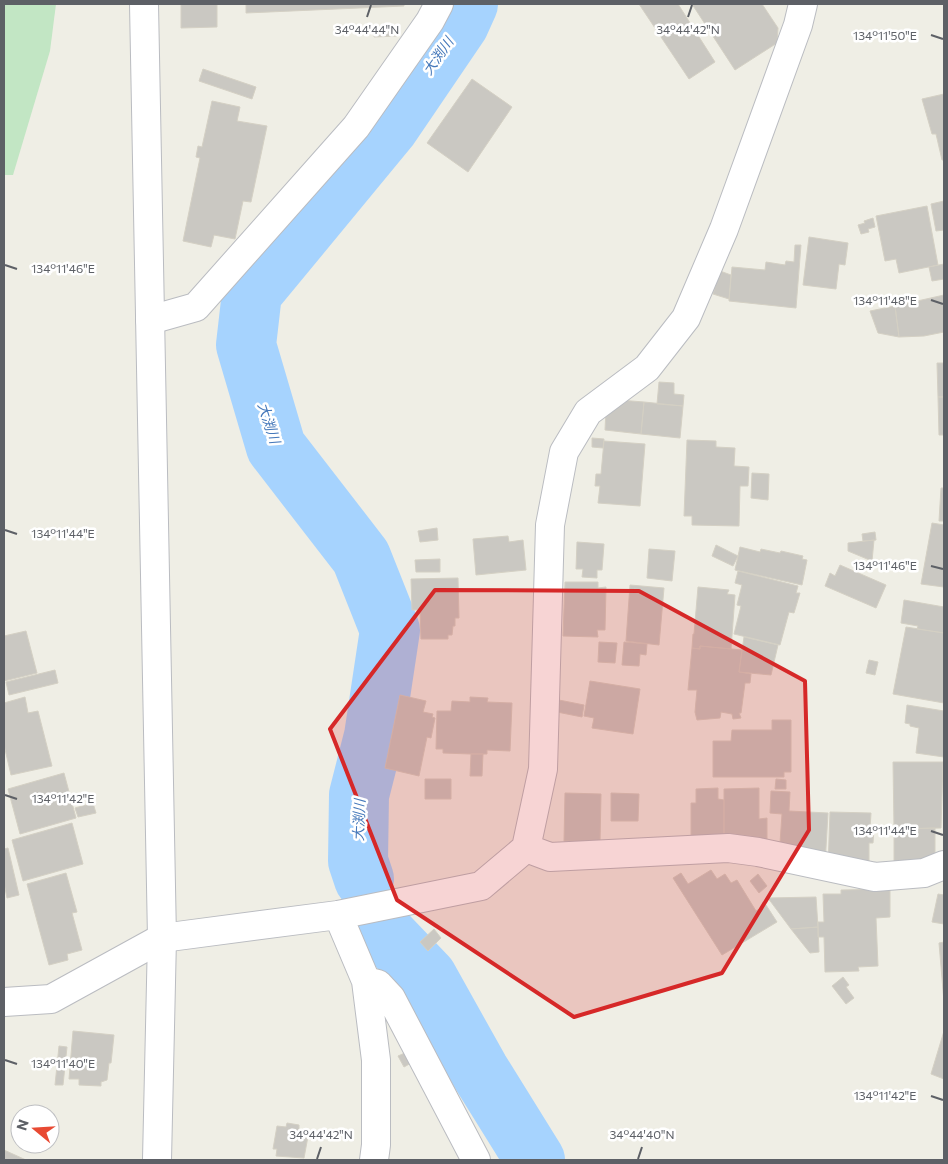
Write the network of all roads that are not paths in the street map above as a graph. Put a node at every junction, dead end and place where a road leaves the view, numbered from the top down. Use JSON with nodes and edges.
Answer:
{"nodes":[{"id":1,"x":144,"y":4,"type":"edge"},
{"id":2,"x":439,"y":4,"type":"edge"},
{"id":3,"x":803,"y":4,"type":"edge"},
{"id":4,"x":150,"y":320,"type":"junction"},
{"id":5,"x":526,"y":848,"type":"junction"},
{"id":6,"x":944,"y":865,"type":"edge"},
{"id":7,"x":338,"y":914,"type":"junction"},
{"id":8,"x":162,"y":938,"type":"junction"},
{"id":9,"x":366,"y":981,"type":"junction"},
{"id":10,"x":4,"y":1002,"type":"edge"},
{"id":11,"x":157,"y":1160,"type":"edge"},
{"id":12,"x":374,"y":1160,"type":"edge"},
{"id":13,"x":476,"y":1160,"type":"edge"}],
"edges":[{"from":1,"to":4,"type":"street"},
{"from":2,"to":4,"type":"street"},
{"from":3,"to":5,"type":"street"},
{"from":4,"to":8,"type":"street"},
{"from":5,"to":6,"type":"street"},
{"from":5,"to":7,"type":"street"},
{"from":7,"to":8,"type":"street"},
{"from":7,"to":9,"type":"street"},
{"from":8,"to":10,"type":"street"},
{"from":8,"to":11,"type":"street"},
{"from":9,"to":12,"type":"street"},
{"from":9,"to":13,"type":"street"}]}
